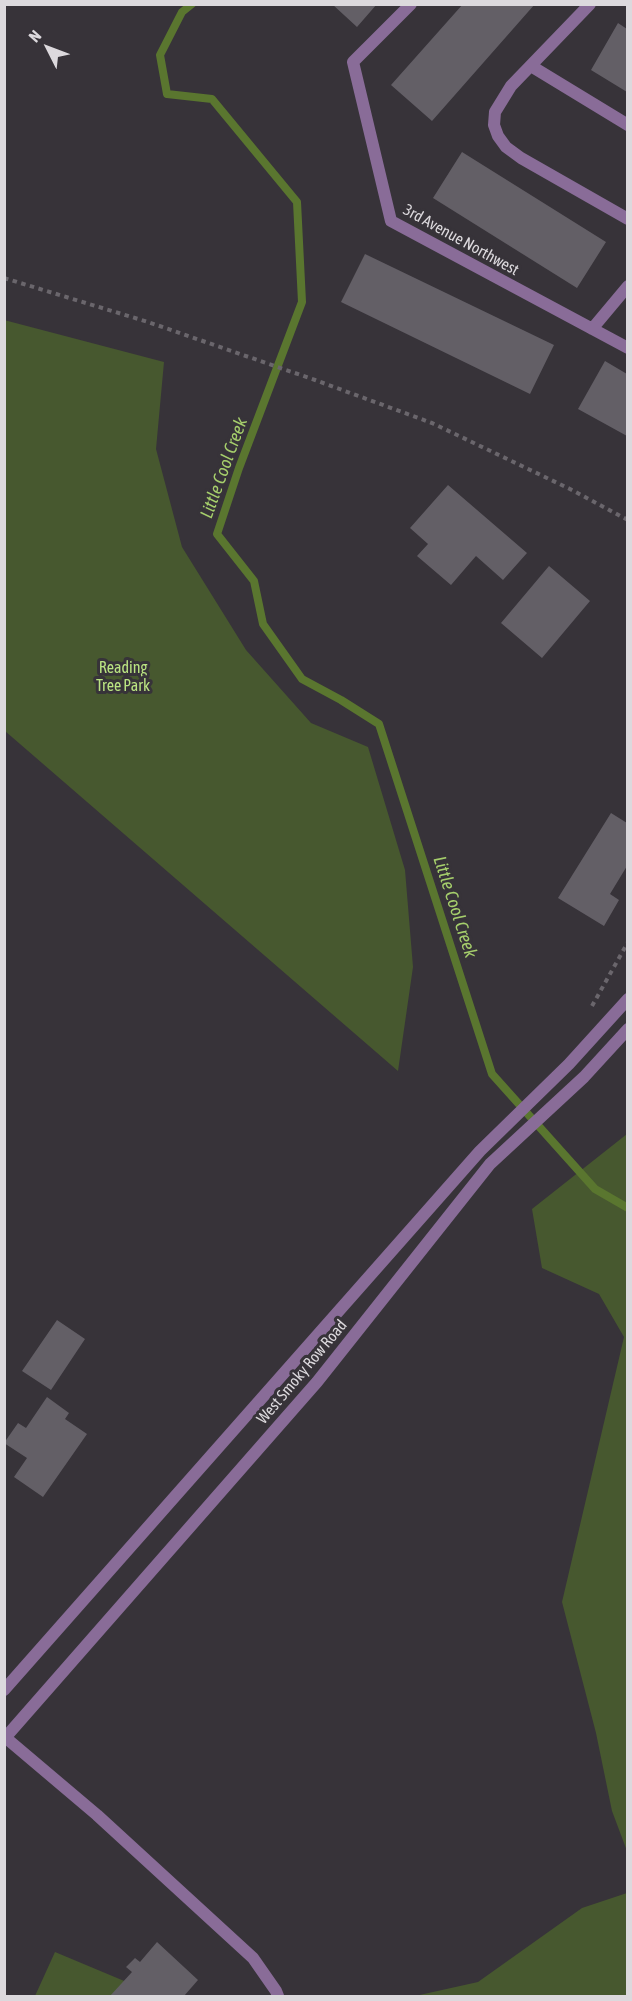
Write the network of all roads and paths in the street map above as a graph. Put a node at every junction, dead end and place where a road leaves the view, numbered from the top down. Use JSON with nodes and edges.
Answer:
{"nodes":[{"id":1,"x":411,"y":4,"type":"edge"},
{"id":2,"x":590,"y":4,"type":"edge"},
{"id":3,"x":531,"y":66,"type":"junction"},
{"id":4,"x":627,"y":125,"type":"edge"},
{"id":5,"x":627,"y":219,"type":"edge"},
{"id":6,"x":4,"y":278,"type":"edge"},
{"id":7,"x":627,"y":286,"type":"edge"},
{"id":8,"x":592,"y":329,"type":"junction"},
{"id":9,"x":627,"y":348,"type":"edge"},
{"id":10,"x":627,"y":520,"type":"edge"},
{"id":11,"x":627,"y":942,"type":"edge"},
{"id":12,"x":627,"y":999,"type":"edge"},
{"id":13,"x":588,"y":1013,"type":"dead end"},
{"id":14,"x":627,"y":1029,"type":"edge"},
{"id":15,"x":4,"y":1690,"type":"edge"},
{"id":16,"x":5,"y":1738,"type":"edge"},
{"id":17,"x":278,"y":1996,"type":"edge"}],
"edges":[{"from":1,"to":8,"type":"street","name":"3rd Avenue Northwest"},
{"from":2,"to":3,"type":"street"},
{"from":3,"to":4,"type":"street"},
{"from":3,"to":5,"type":"street"},
{"from":6,"to":10,"type":"path"},
{"from":7,"to":8,"type":"street"},
{"from":8,"to":9,"type":"street","name":"3rd Avenue Northwest"},
{"from":11,"to":13,"type":"path"},
{"from":12,"to":15,"type":"street","name":"West Smoky Row Road"},
{"from":14,"to":16,"type":"street","name":"West Smoky Row Road"},
{"from":16,"to":17,"type":"street"}]}
